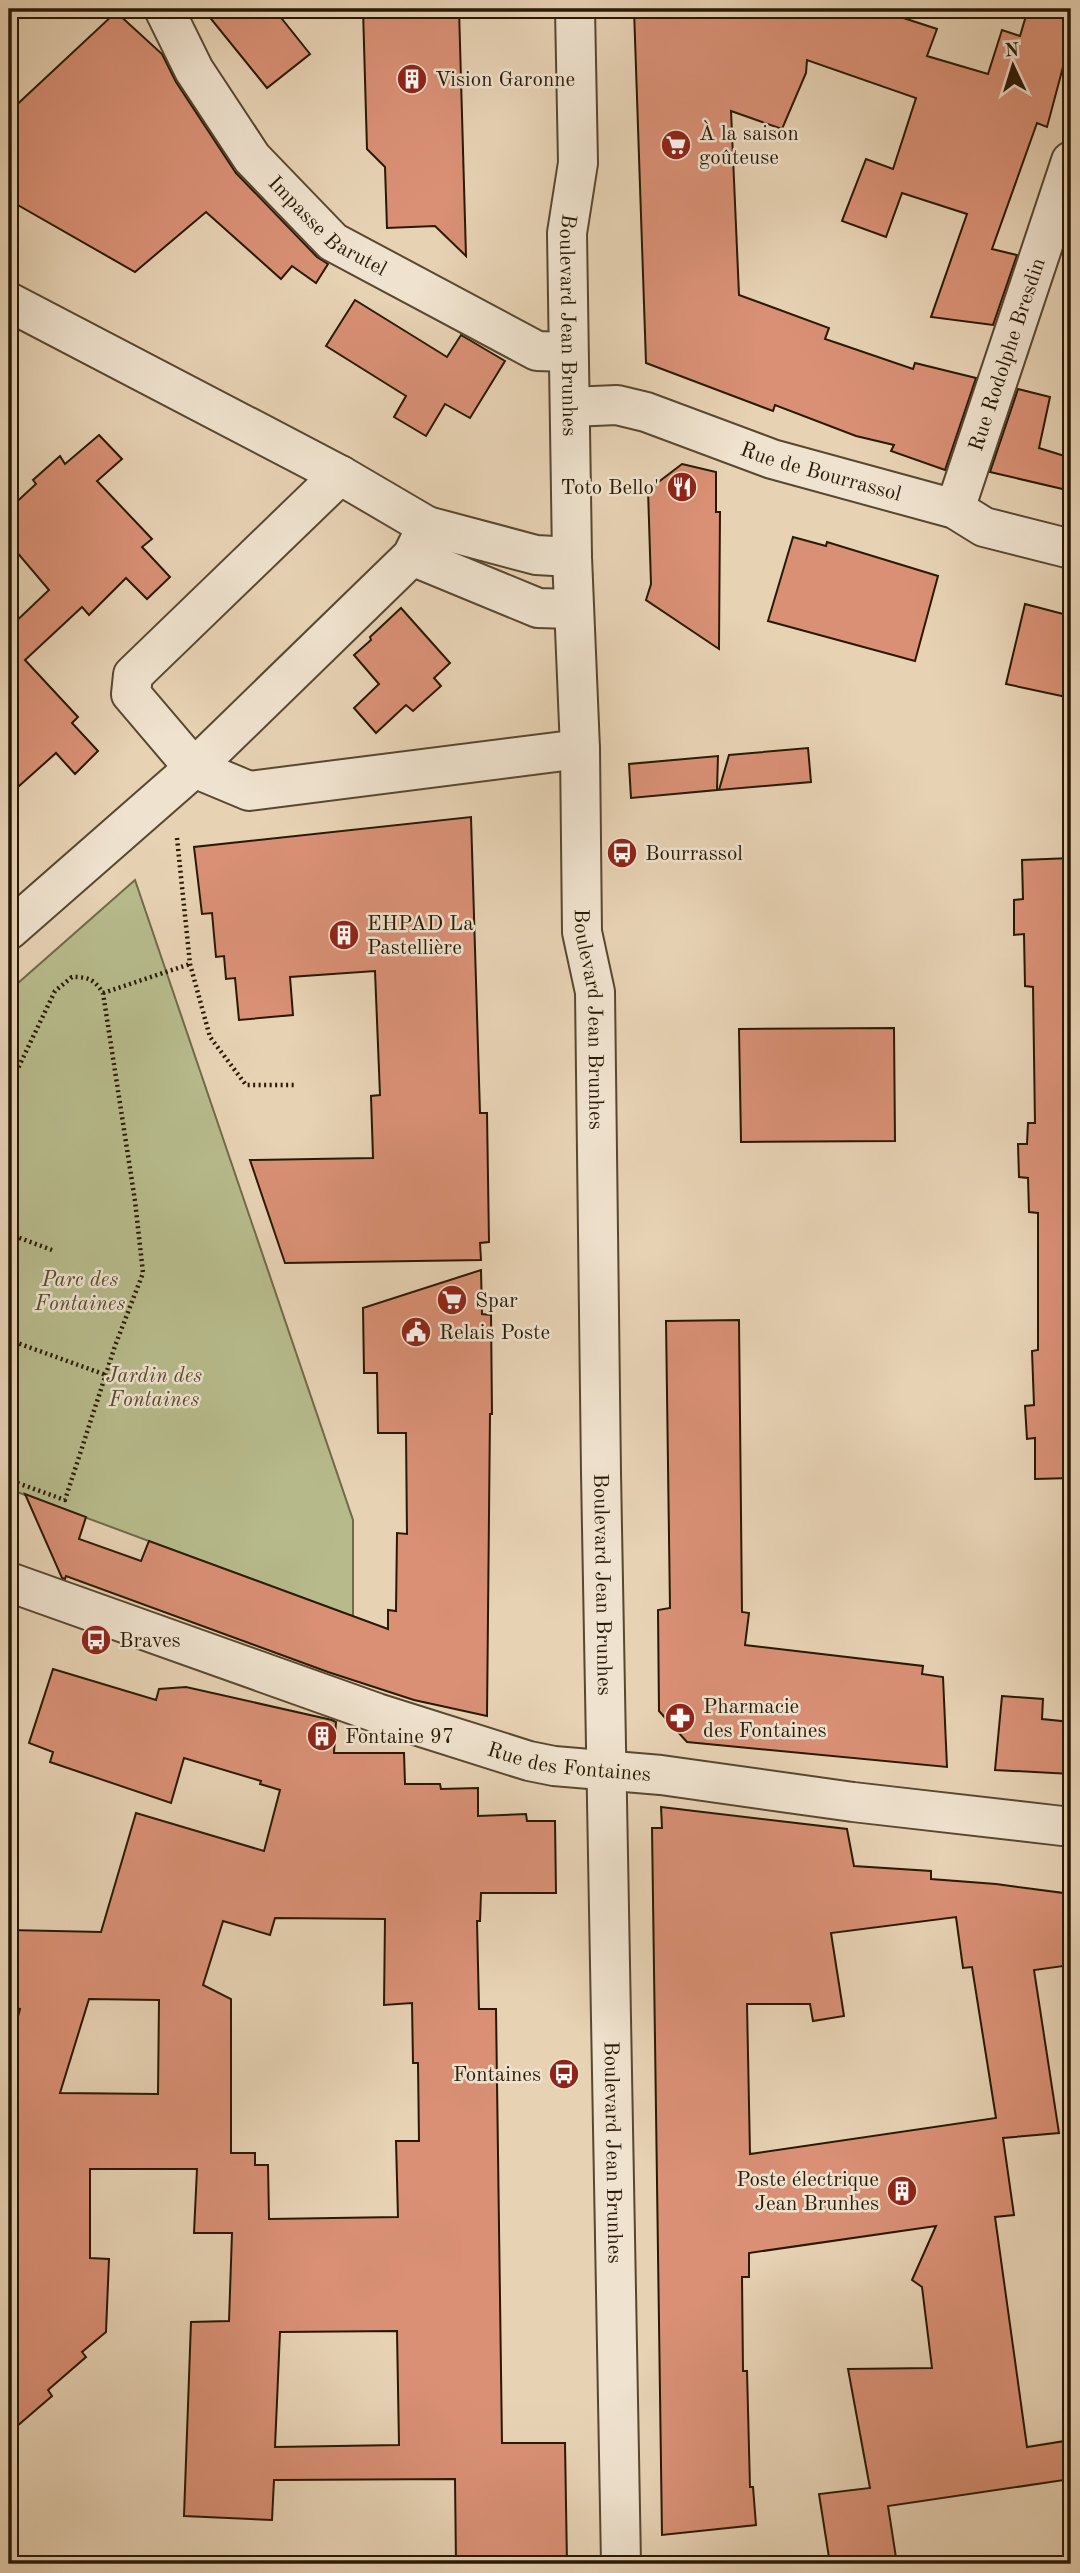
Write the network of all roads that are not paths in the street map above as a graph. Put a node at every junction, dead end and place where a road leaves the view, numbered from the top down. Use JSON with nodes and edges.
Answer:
{"nodes":[{"id":1,"x":164,"y":9,"type":"edge"},
{"id":2,"x":575,"y":9,"type":"edge"},
{"id":3,"x":1071,"y":161,"type":"edge"},
{"id":4,"x":9,"y":302,"type":"edge"},
{"id":5,"x":568,"y":352,"type":"junction"},
{"id":6,"x":569,"y":407,"type":"junction"},
{"id":7,"x":340,"y":475,"type":"junction"},
{"id":8,"x":955,"y":509,"type":"junction"},
{"id":9,"x":420,"y":541,"type":"junction"},
{"id":10,"x":1071,"y":549,"type":"edge"},
{"id":11,"x":572,"y":557,"type":"junction"},
{"id":12,"x":573,"y":609,"type":"junction"},
{"id":13,"x":580,"y":749,"type":"junction"},
{"id":14,"x":194,"y":768,"type":"junction"},
{"id":15,"x":9,"y":930,"type":"edge"},
{"id":16,"x":9,"y":1582,"type":"edge"},
{"id":17,"x":608,"y":1769,"type":"junction"},
{"id":18,"x":1071,"y":1827,"type":"edge"},
{"id":19,"x":621,"y":2564,"type":"edge"}],
"edges":[{"from":1,"to":5,"type":"street","name":"Impasse Barutel"},
{"from":2,"to":5,"type":"street","name":"Boulevard Jean Brunhes"},
{"from":3,"to":8,"type":"street","name":"Rue Rodolphe Bresdin"},
{"from":4,"to":7,"type":"street"},
{"from":5,"to":6,"type":"street","name":"Boulevard Jean Brunhes"},
{"from":6,"to":8,"type":"street","name":"Rue de Bourrassol"},
{"from":6,"to":11,"type":"street","name":"Boulevard Jean Brunhes"},
{"from":7,"to":9,"type":"street"},
{"from":7,"to":14,"type":"street"},
{"from":8,"to":10,"type":"street","name":"Rue de Bourrassol"},
{"from":9,"to":11,"type":"street"},
{"from":9,"to":12,"type":"street"},
{"from":9,"to":14,"type":"street"},
{"from":11,"to":12,"type":"street","name":"Boulevard Jean Brunhes"},
{"from":12,"to":13,"type":"street","name":"Boulevard Jean Brunhes"},
{"from":13,"to":14,"type":"street"},
{"from":13,"to":17,"type":"street","name":"Boulevard Jean Brunhes"},
{"from":14,"to":15,"type":"street"},
{"from":16,"to":17,"type":"street","name":"Rue des Fontaines"},
{"from":17,"to":18,"type":"street","name":"Rue des Fontaines"},
{"from":17,"to":19,"type":"street","name":"Boulevard Jean Brunhes"}]}
